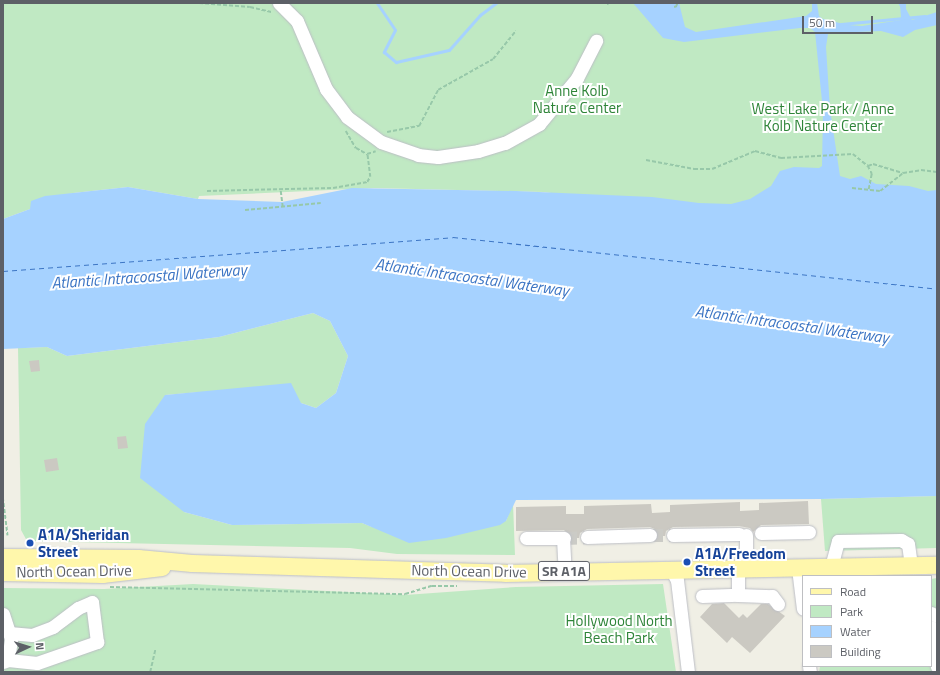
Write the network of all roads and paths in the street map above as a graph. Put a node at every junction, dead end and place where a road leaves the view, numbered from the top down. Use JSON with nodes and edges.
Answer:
{"nodes":[{"id":1,"x":199,"y":3,"type":"edge"},
{"id":2,"x":672,"y":3,"type":"edge"},
{"id":3,"x":676,"y":3,"type":"edge"},
{"id":4,"x":277,"y":9,"type":"edge"},
{"id":5,"x":596,"y":41,"type":"dead end"},
{"id":6,"x":345,"y":130,"type":"dead end"},
{"id":7,"x":367,"y":154,"type":"dead end"},
{"id":8,"x":646,"y":160,"type":"dead end"},
{"id":9,"x":868,"y":166,"type":"junction"},
{"id":10,"x":937,"y":172,"type":"edge"},
{"id":11,"x":903,"y":173,"type":"junction"},
{"id":12,"x":3,"y":175,"type":"edge"},
{"id":13,"x":3,"y":180,"type":"edge"},
{"id":14,"x":852,"y":188,"type":"dead end"},
{"id":15,"x":869,"y":190,"type":"junction"},
{"id":16,"x":281,"y":191,"type":"dead end"},
{"id":17,"x":321,"y":203,"type":"dead end"},
{"id":18,"x":283,"y":207,"type":"junction"},
{"id":19,"x":245,"y":210,"type":"dead end"},
{"id":20,"x":3,"y":497,"type":"edge"},
{"id":21,"x":809,"y":532,"type":"dead end"},
{"id":22,"x":761,"y":533,"type":"dead end"},
{"id":23,"x":650,"y":535,"type":"tunnel mouth"},
{"id":24,"x":673,"y":535,"type":"tunnel mouth"},
{"id":25,"x":8,"y":536,"type":"dead end"},
{"id":26,"x":587,"y":537,"type":"tunnel mouth"},
{"id":27,"x":526,"y":538,"type":"dead end"},
{"id":28,"x":3,"y":556,"type":"edge"},
{"id":29,"x":192,"y":563,"type":"junction"},
{"id":30,"x":831,"y":567,"type":"junction"},
{"id":31,"x":798,"y":568,"type":"junction"},
{"id":32,"x":923,"y":568,"type":"edge"},
{"id":33,"x":742,"y":569,"type":"junction"},
{"id":34,"x":565,"y":571,"type":"junction"},
{"id":35,"x":672,"y":571,"type":"junction"},
{"id":36,"x":3,"y":572,"type":"edge"},
{"id":37,"x":464,"y":586,"type":"dead end"},
{"id":38,"x":103,"y":587,"type":"dead end"},
{"id":39,"x":702,"y":596,"type":"dead end"},
{"id":40,"x":738,"y":596,"type":"junction"},
{"id":41,"x":802,"y":601,"type":"edge"},
{"id":42,"x":778,"y":604,"type":"dead end"},
{"id":43,"x":3,"y":614,"type":"edge"},
{"id":44,"x":9,"y":633,"type":"junction"},
{"id":45,"x":932,"y":634,"type":"edge"},
{"id":46,"x":155,"y":650,"type":"dead end"},
{"id":47,"x":6,"y":661,"type":"edge"},
{"id":48,"x":937,"y":668,"type":"edge"},
{"id":49,"x":150,"y":672,"type":"edge"},
{"id":50,"x":688,"y":672,"type":"edge"}],
"edges":[{"from":1,"to":4,"type":"path"},
{"from":2,"to":3,"type":"path"},
{"from":4,"to":5,"type":"street"},
{"from":6,"to":7,"type":"path"},
{"from":8,"to":9,"type":"path"},
{"from":9,"to":11,"type":"path"},
{"from":9,"to":15,"type":"path"},
{"from":10,"to":11,"type":"path"},
{"from":11,"to":15,"type":"path"},
{"from":12,"to":13,"type":"path"},
{"from":14,"to":15,"type":"path"},
{"from":16,"to":18,"type":"path"},
{"from":17,"to":18,"type":"path"},
{"from":18,"to":19,"type":"path"},
{"from":20,"to":25,"type":"path"},
{"from":21,"to":22,"type":"street"},
{"from":23,"to":26,"type":"street"},
{"from":24,"to":33,"type":"street"},
{"from":27,"to":34,"type":"street"},
{"from":28,"to":29,"type":"main road","name":"North Ocean Drive","number":"SR A1A"},
{"from":29,"to":34,"type":"main road","name":"North Ocean Drive","number":"SR A1A"},
{"from":29,"to":36,"type":"main road","name":"North Ocean Drive","number":"SR A1A"},
{"from":30,"to":31,"type":"main road","name":"North Ocean Drive","number":"SR A1A"},
{"from":30,"to":32,"type":"main road","name":"North Ocean Drive","number":"SR A1A"},
{"from":30,"to":32,"type":"street"},
{"from":31,"to":33,"type":"main road","name":"North Ocean Drive","number":"SR A1A"},
{"from":31,"to":41,"type":"street"},
{"from":33,"to":35,"type":"main road","name":"North Ocean Drive","number":"SR A1A"},
{"from":33,"to":40,"type":"street"},
{"from":34,"to":35,"type":"main road","name":"North Ocean Drive","number":"SR A1A"},
{"from":35,"to":50,"type":"street"},
{"from":37,"to":38,"type":"path"},
{"from":39,"to":40,"type":"street"},
{"from":40,"to":42,"type":"street"},
{"from":43,"to":44,"type":"street"},
{"from":44,"to":47,"type":"street"},
{"from":44,"to":47,"type":"street"},
{"from":45,"to":48,"type":"street"},
{"from":46,"to":49,"type":"path"}]}
